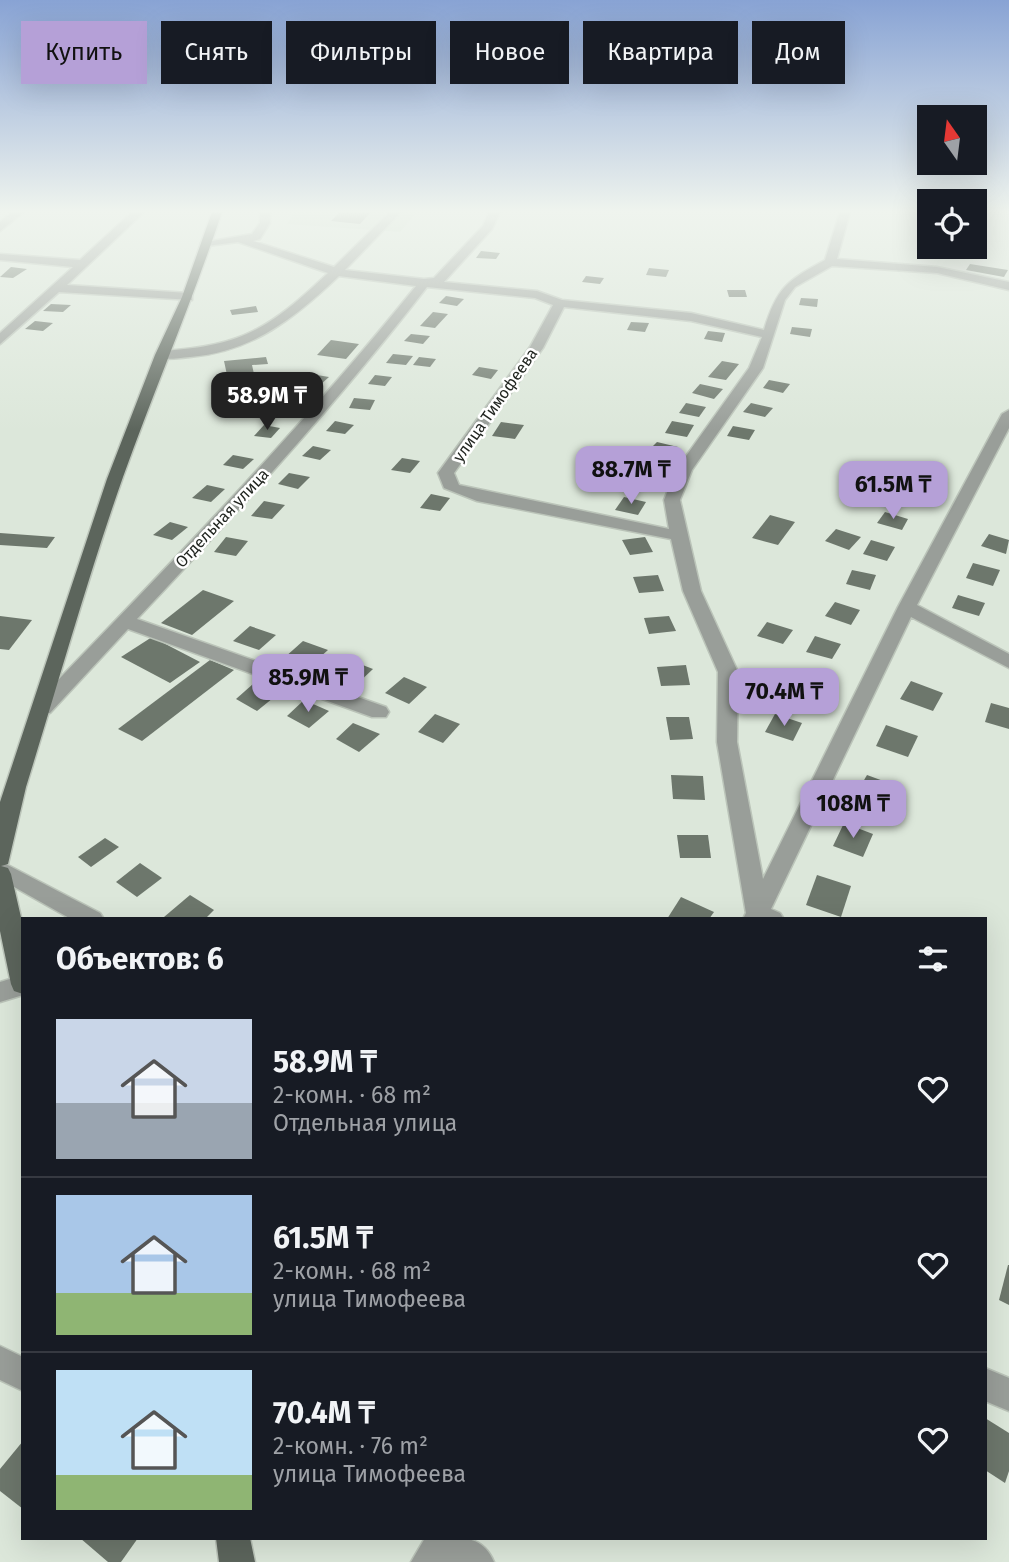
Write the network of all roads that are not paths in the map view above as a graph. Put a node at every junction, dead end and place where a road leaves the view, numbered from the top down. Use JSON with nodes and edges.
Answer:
{"nodes":[{"id":1,"x":59,"y":285,"type":"edge"},
{"id":2,"x":192,"y":285,"type":"edge"},
{"id":3,"x":321,"y":285,"type":"edge"},
{"id":4,"x":423,"y":285,"type":"edge"},
{"id":5,"x":442,"y":285,"type":"edge"},
{"id":6,"x":790,"y":285,"type":"edge"},
{"id":7,"x":56,"y":288,"type":"junction"},
{"id":8,"x":188,"y":297,"type":"junction"},
{"id":9,"x":560,"y":303,"type":"junction"},
{"id":10,"x":769,"y":335,"type":"junction"},
{"id":11,"x":0,"y":340,"type":"edge"},
{"id":12,"x":162,"y":355,"type":"junction"},
{"id":13,"x":1009,"y":414,"type":"edge"},
{"id":14,"x":678,"y":536,"type":"junction"},
{"id":15,"x":907,"y":607,"type":"junction"},
{"id":16,"x":124,"y":621,"type":"junction"},
{"id":17,"x":1009,"y":662,"type":"edge"},
{"id":18,"x":43,"y":708,"type":"junction"},
{"id":19,"x":379,"y":712,"type":"dead end"},
{"id":20,"x":2,"y":823,"type":"edge"},
{"id":21,"x":0,"y":858,"type":"edge"},
{"id":22,"x":0,"y":871,"type":"edge"},
{"id":23,"x":88,"y":917,"type":"edge"},
{"id":24,"x":761,"y":917,"type":"edge"},
{"id":25,"x":21,"y":975,"type":"edge"},
{"id":26,"x":21,"y":986,"type":"edge"},
{"id":27,"x":0,"y":992,"type":"edge"},
{"id":28,"x":0,"y":1362,"type":"edge"},
{"id":29,"x":21,"y":1374,"type":"edge"},
{"id":30,"x":987,"y":1385,"type":"edge"},
{"id":31,"x":1009,"y":1395,"type":"edge"},
{"id":32,"x":233,"y":1540,"type":"edge"},
{"id":33,"x":445,"y":1540,"type":"edge"},
{"id":34,"x":448,"y":1540,"type":"edge"},
{"id":35,"x":237,"y":1562,"type":"edge"},
{"id":36,"x":429,"y":1562,"type":"edge"},
{"id":37,"x":476,"y":1562,"type":"edge"}],
"edges":[{"from":1,"to":7,"type":"street"},
{"from":2,"to":8,"type":"main road","name":"Отдельная улица"},
{"from":3,"to":12,"type":"street"},
{"from":4,"to":16,"type":"street","name":"Отдельная улица"},
{"from":5,"to":9,"type":"street"},
{"from":6,"to":10,"type":"street"},
{"from":7,"to":8,"type":"street"},
{"from":7,"to":11,"type":"street"},
{"from":8,"to":12,"type":"main road","name":"Отдельная улица"},
{"from":9,"to":10,"type":"street"},
{"from":9,"to":14,"type":"street","name":"улица Тимофеева"},
{"from":10,"to":14,"type":"street"},
{"from":12,"to":18,"type":"main road","name":"Отдельная улица"},
{"from":13,"to":15,"type":"street"},
{"from":14,"to":24,"type":"street"},
{"from":15,"to":17,"type":"street"},
{"from":15,"to":24,"type":"street"},
{"from":16,"to":18,"type":"street","name":"Отдельная улица"},
{"from":16,"to":19,"type":"street"},
{"from":18,"to":20,"type":"main road","name":"Отдельная улица"},
{"from":20,"to":21,"type":"main road","name":"Отдельная улица"},
{"from":22,"to":23,"type":"street"},
{"from":22,"to":25,"type":"main road"},
{"from":26,"to":27,"type":"street"},
{"from":28,"to":29,"type":"street"},
{"from":30,"to":31,"type":"street"},
{"from":32,"to":35,"type":"main road"},
{"from":33,"to":36,"type":"street"},
{"from":34,"to":37,"type":"street"}]}
